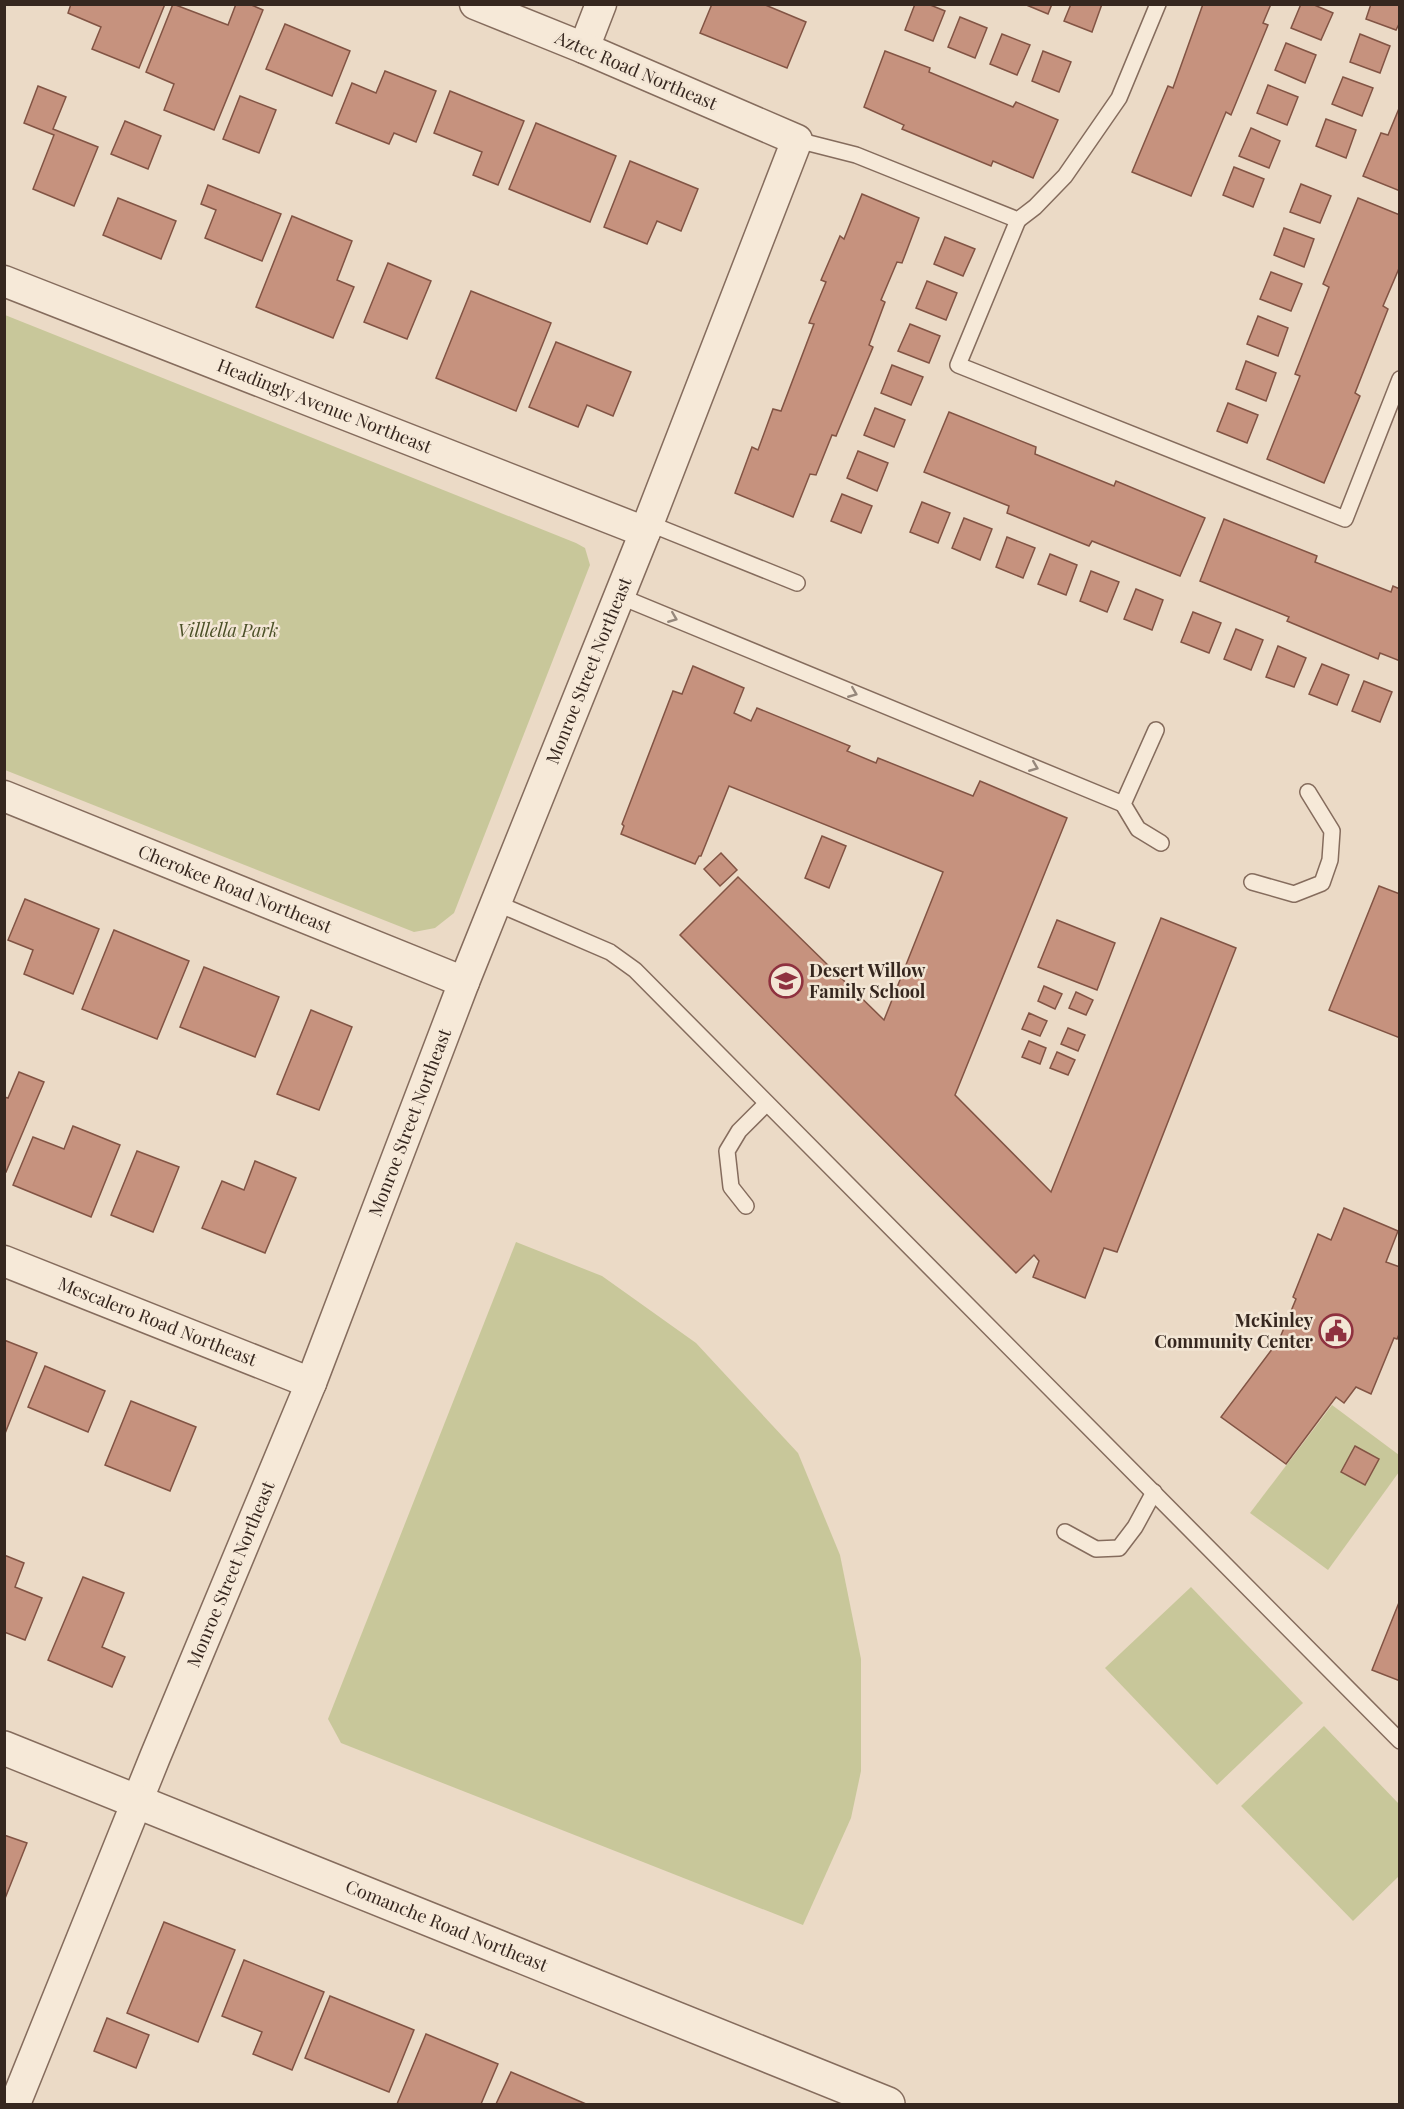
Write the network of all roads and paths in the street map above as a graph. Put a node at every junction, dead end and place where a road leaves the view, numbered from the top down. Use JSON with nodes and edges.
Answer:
{"nodes":[{"id":1,"x":475,"y":4,"type":"edge"},
{"id":2,"x":601,"y":4,"type":"edge"},
{"id":3,"x":1158,"y":4,"type":"edge"},
{"id":4,"x":584,"y":48,"type":"junction"},
{"id":5,"x":797,"y":140,"type":"junction"},
{"id":6,"x":1018,"y":220,"type":"junction"},
{"id":7,"x":4,"y":281,"type":"edge"},
{"id":8,"x":1400,"y":380,"type":"edge"},
{"id":9,"x":646,"y":527,"type":"junction"},
{"id":10,"x":797,"y":583,"type":"dead end"},
{"id":11,"x":619,"y":596,"type":"junction"},
{"id":12,"x":1156,"y":730,"type":"dead end"},
{"id":13,"x":1308,"y":792,"type":"dead end"},
{"id":14,"x":4,"y":796,"type":"edge"},
{"id":15,"x":1123,"y":804,"type":"junction"},
{"id":16,"x":1161,"y":843,"type":"dead end"},
{"id":17,"x":1252,"y":882,"type":"dead end"},
{"id":18,"x":496,"y":903,"type":"junction"},
{"id":19,"x":464,"y":982,"type":"junction"},
{"id":20,"x":766,"y":1104,"type":"junction"},
{"id":21,"x":746,"y":1206,"type":"dead end"},
{"id":22,"x":4,"y":1261,"type":"edge"},
{"id":23,"x":311,"y":1383,"type":"junction"},
{"id":24,"x":1154,"y":1492,"type":"junction"},
{"id":25,"x":1065,"y":1532,"type":"dead end"},
{"id":26,"x":1400,"y":1741,"type":"edge"},
{"id":27,"x":4,"y":1748,"type":"edge"},
{"id":28,"x":138,"y":1801,"type":"junction"},
{"id":29,"x":15,"y":2104,"type":"edge"},
{"id":30,"x":888,"y":2104,"type":"edge"}],
"edges":[{"from":1,"to":4,"type":"street","name":"Aztec Road Northeast"},
{"from":2,"to":4,"type":"street"},
{"from":3,"to":6,"type":"lane"},
{"from":4,"to":5,"type":"street","name":"Aztec Road Northeast"},
{"from":5,"to":6,"type":"lane"},
{"from":5,"to":9,"type":"street","name":"Monroe Street Northeast"},
{"from":6,"to":8,"type":"lane"},
{"from":7,"to":9,"type":"street","name":"Headingly Avenue Northeast"},
{"from":9,"to":10,"type":"lane"},
{"from":9,"to":11,"type":"street","name":"Monroe Street Northeast"},
{"from":11,"to":15,"type":"lane","one_way":true},
{"from":11,"to":18,"type":"street","name":"Monroe Street Northeast"},
{"from":12,"to":15,"type":"lane"},
{"from":13,"to":17,"type":"lane"},
{"from":14,"to":19,"type":"street","name":"Cherokee Road Northeast"},
{"from":15,"to":16,"type":"lane"},
{"from":18,"to":19,"type":"street","name":"Monroe Street Northeast"},
{"from":18,"to":20,"type":"lane"},
{"from":19,"to":23,"type":"street","name":"Monroe Street Northeast"},
{"from":20,"to":21,"type":"lane"},
{"from":20,"to":24,"type":"lane"},
{"from":22,"to":23,"type":"street","name":"Mescalero Road Northeast"},
{"from":23,"to":28,"type":"street","name":"Monroe Street Northeast"},
{"from":24,"to":25,"type":"lane"},
{"from":24,"to":26,"type":"lane"},
{"from":27,"to":28,"type":"street","name":"Comanche Road Northeast"},
{"from":28,"to":29,"type":"street","name":"Monroe Street Northeast"},
{"from":28,"to":30,"type":"street","name":"Comanche Road Northeast"}]}
